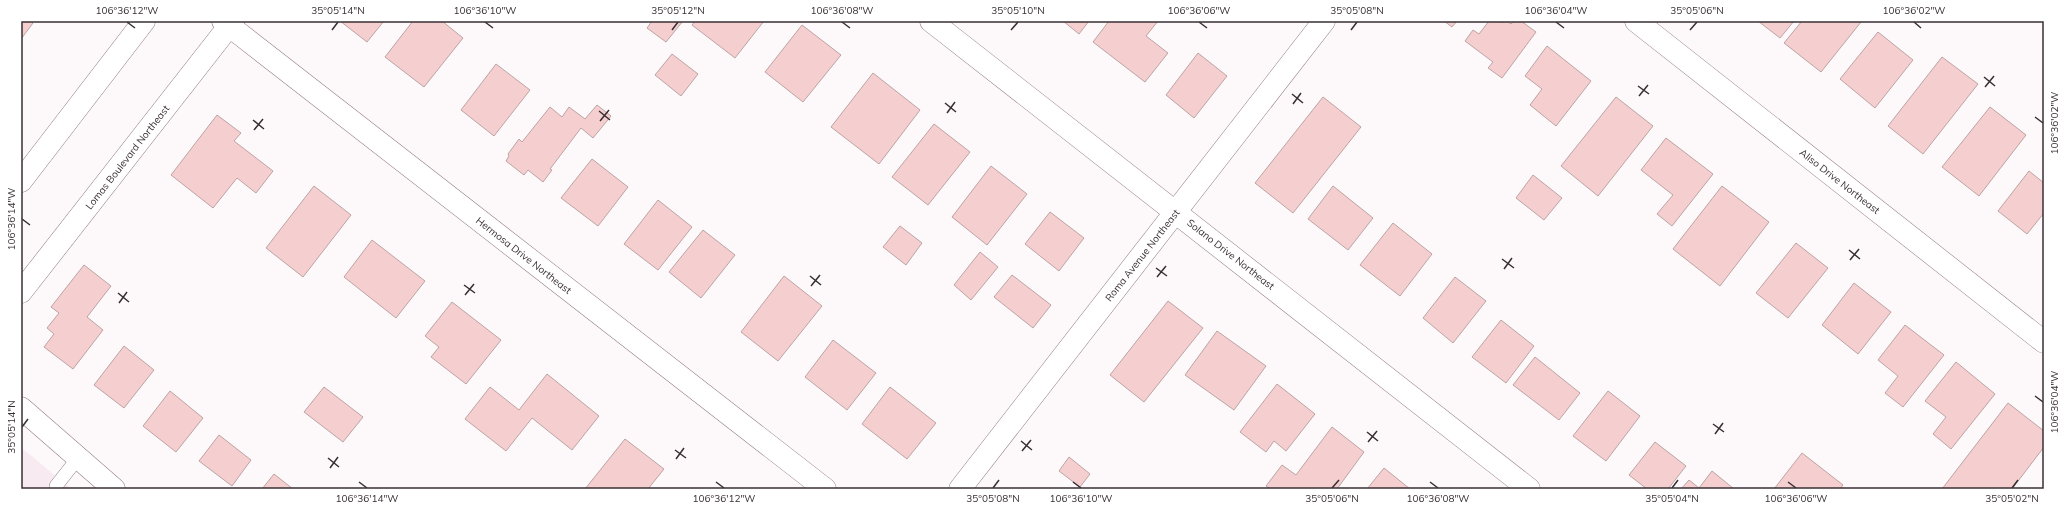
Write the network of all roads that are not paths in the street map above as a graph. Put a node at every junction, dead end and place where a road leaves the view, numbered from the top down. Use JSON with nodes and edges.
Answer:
{"nodes":[{"id":1,"x":144,"y":21,"type":"edge"},
{"id":2,"x":931,"y":21,"type":"edge"},
{"id":3,"x":1324,"y":21,"type":"edge"},
{"id":4,"x":1636,"y":21,"type":"edge"},
{"id":5,"x":228,"y":23,"type":"edge"},
{"id":6,"x":21,"y":181,"type":"edge"},
{"id":7,"x":1176,"y":212,"type":"junction"},
{"id":8,"x":21,"y":292,"type":"edge"},
{"id":9,"x":2044,"y":342,"type":"edge"},
{"id":10,"x":21,"y":408,"type":"edge"},
{"id":11,"x":78,"y":458,"type":"junction"},
{"id":12,"x":56,"y":486,"type":"dead end"},
{"id":13,"x":114,"y":489,"type":"edge"},
{"id":14,"x":825,"y":489,"type":"edge"},
{"id":15,"x":960,"y":489,"type":"edge"},
{"id":16,"x":1529,"y":489,"type":"edge"}],
"edges":[{"from":1,"to":6,"type":"street"},
{"from":2,"to":7,"type":"street","name":"Solano Drive Northeast"},
{"from":3,"to":7,"type":"street","name":"Roma Avenue Northeast"},
{"from":4,"to":9,"type":"street","name":"Aliso Drive Northeast"},
{"from":5,"to":8,"type":"street","name":"Lomas Boulevard Northeast"},
{"from":5,"to":14,"type":"street","name":"Hermosa Drive Northeast"},
{"from":7,"to":15,"type":"street","name":"Roma Avenue Northeast"},
{"from":7,"to":16,"type":"street","name":"Solano Drive Northeast"},
{"from":10,"to":11,"type":"street"},
{"from":11,"to":12,"type":"lane"},
{"from":11,"to":13,"type":"street"}]}
